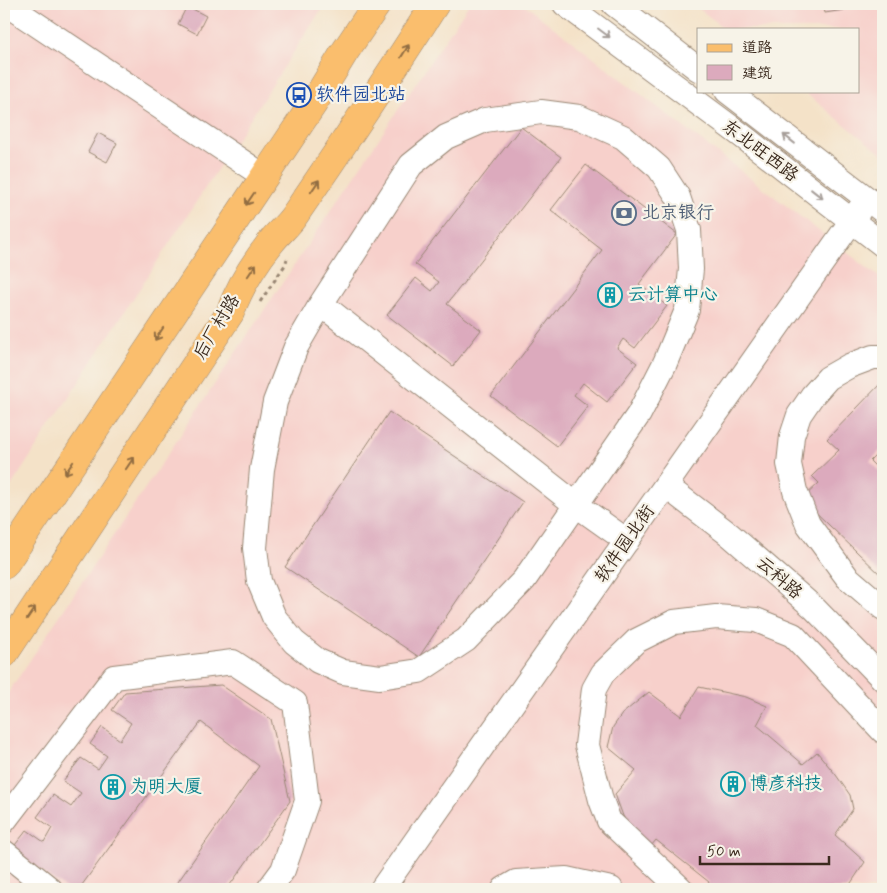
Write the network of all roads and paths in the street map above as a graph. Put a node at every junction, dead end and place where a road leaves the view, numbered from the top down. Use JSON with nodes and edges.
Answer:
{"nodes":[{"id":1,"x":6,"y":4,"type":"edge"},
{"id":2,"x":377,"y":4,"type":"edge"},
{"id":3,"x":435,"y":4,"type":"edge"},
{"id":4,"x":565,"y":4,"type":"edge"},
{"id":5,"x":614,"y":4,"type":"edge"},
{"id":6,"x":697,"y":68,"type":"edge"},
{"id":7,"x":728,"y":92,"type":"edge"},
{"id":8,"x":265,"y":176,"type":"junction"},
{"id":9,"x":875,"y":205,"type":"edge"},
{"id":10,"x":852,"y":220,"type":"junction"},
{"id":11,"x":883,"y":245,"type":"edge"},
{"id":12,"x":321,"y":304,"type":"junction"},
{"id":13,"x":883,"y":357,"type":"edge"},
{"id":14,"x":666,"y":486,"type":"junction"},
{"id":15,"x":575,"y":504,"type":"junction"},
{"id":16,"x":628,"y":541,"type":"junction"},
{"id":17,"x":4,"y":565,"type":"edge"},
{"id":18,"x":883,"y":608,"type":"edge"},
{"id":19,"x":4,"y":654,"type":"edge"},
{"id":20,"x":883,"y":679,"type":"edge"},
{"id":21,"x":883,"y":731,"type":"edge"},
{"id":22,"x":4,"y":821,"type":"edge"},
{"id":23,"x":4,"y":852,"type":"edge"},
{"id":24,"x":50,"y":889,"type":"edge"},
{"id":25,"x":269,"y":889,"type":"edge"},
{"id":26,"x":382,"y":889,"type":"edge"},
{"id":27,"x":504,"y":889,"type":"edge"},
{"id":28,"x":611,"y":889,"type":"edge"},
{"id":29,"x":681,"y":889,"type":"edge"}],
"edges":[{"from":1,"to":8,"type":"street"},
{"from":2,"to":8,"type":"main road"},
{"from":19,"to":3,"type":"main road","name":"后厂村路","one_way":true},
{"from":4,"to":10,"type":"street","name":"东北旺西路","one_way":true},
{"from":5,"to":6,"type":"street"},
{"from":9,"to":7,"type":"street","name":"东北旺西路","one_way":true},
{"from":8,"to":17,"type":"main road","one_way":true},
{"from":9,"to":10,"type":"street","name":"软件园北街"},
{"from":10,"to":11,"type":"street","name":"东北旺西路"},
{"from":10,"to":14,"type":"street","name":"软件园北街"},
{"from":12,"to":15,"type":"street"},
{"from":12,"to":15,"type":"street"},
{"from":12,"to":15,"type":"street"},
{"from":13,"to":18,"type":"street"},
{"from":14,"to":16,"type":"street","name":"软件园北街"},
{"from":14,"to":20,"type":"street","name":"云科路"},
{"from":15,"to":16,"type":"street"},
{"from":16,"to":26,"type":"street","name":"软件园北街"},
{"from":21,"to":29,"type":"street"},
{"from":22,"to":25,"type":"street"},
{"from":23,"to":24,"type":"street"},
{"from":27,"to":28,"type":"street"}]}
